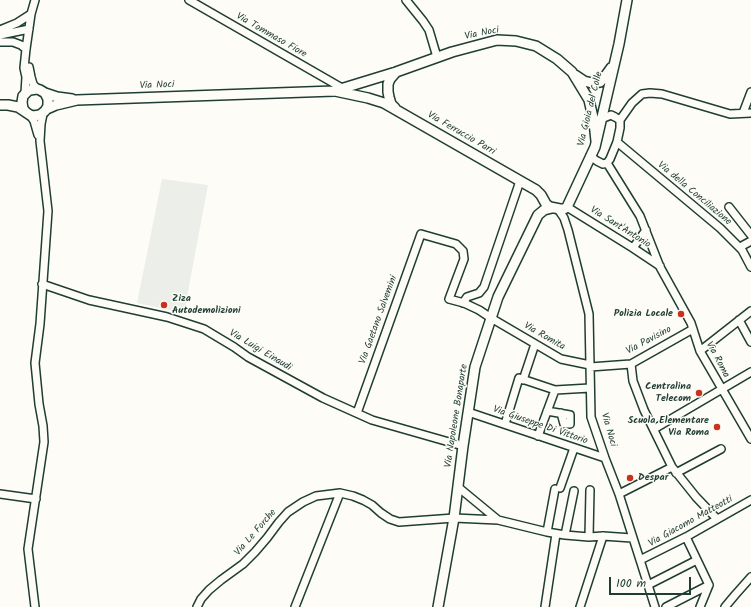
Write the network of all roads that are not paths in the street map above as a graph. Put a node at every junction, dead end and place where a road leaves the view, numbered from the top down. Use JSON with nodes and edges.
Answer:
{"nodes":[{"id":1,"x":35,"y":0,"type":"edge"},
{"id":2,"x":189,"y":0,"type":"edge"},
{"id":3,"x":406,"y":0,"type":"edge"},
{"id":4,"x":627,"y":0,"type":"edge"},
{"id":5,"x":31,"y":14,"type":"junction"},
{"id":6,"x":29,"y":29,"type":"junction"},
{"id":7,"x":0,"y":30,"type":"edge"},
{"id":8,"x":0,"y":35,"type":"edge"},
{"id":9,"x":0,"y":42,"type":"edge"},
{"id":10,"x":26,"y":49,"type":"junction"},
{"id":11,"x":437,"y":57,"type":"junction"},
{"id":12,"x":615,"y":60,"type":"junction"},
{"id":13,"x":396,"y":72,"type":"junction"},
{"id":14,"x":572,"y":72,"type":"junction"},
{"id":15,"x":37,"y":89,"type":"junction"},
{"id":16,"x":338,"y":90,"type":"junction"},
{"id":17,"x":751,"y":92,"type":"edge"},
{"id":18,"x":46,"y":93,"type":"junction"},
{"id":19,"x":24,"y":95,"type":"junction"},
{"id":20,"x":77,"y":100,"type":"junction"},
{"id":21,"x":0,"y":103,"type":"edge"},
{"id":22,"x":45,"y":111,"type":"junction"},
{"id":23,"x":398,"y":111,"type":"junction"},
{"id":24,"x":28,"y":113,"type":"junction"},
{"id":25,"x":743,"y":113,"type":"junction"},
{"id":26,"x":751,"y":113,"type":"edge"},
{"id":27,"x":601,"y":118,"type":"junction"},
{"id":28,"x":620,"y":120,"type":"junction"},
{"id":29,"x":40,"y":141,"type":"junction"},
{"id":30,"x":596,"y":141,"type":"junction"},
{"id":31,"x":617,"y":142,"type":"junction"},
{"id":32,"x":590,"y":156,"type":"junction"},
{"id":33,"x":607,"y":163,"type":"junction"},
{"id":34,"x":520,"y":181,"type":"junction"},
{"id":35,"x":536,"y":190,"type":"junction"},
{"id":36,"x":729,"y":206,"type":"dead end"},
{"id":37,"x":567,"y":207,"type":"junction"},
{"id":38,"x":555,"y":208,"type":"junction"},
{"id":39,"x":538,"y":215,"type":"junction"},
{"id":40,"x":568,"y":230,"type":"junction"},
{"id":41,"x":646,"y":230,"type":"junction"},
{"id":42,"x":751,"y":235,"type":"edge"},
{"id":43,"x":751,"y":241,"type":"edge"},
{"id":44,"x":740,"y":247,"type":"junction"},
{"id":45,"x":633,"y":248,"type":"junction"},
{"id":46,"x":660,"y":267,"type":"junction"},
{"id":47,"x":751,"y":267,"type":"edge"},
{"id":48,"x":42,"y":284,"type":"junction"},
{"id":49,"x":462,"y":303,"type":"junction"},
{"id":50,"x":751,"y":311,"type":"edge"},
{"id":51,"x":491,"y":318,"type":"junction"},
{"id":52,"x":739,"y":320,"type":"junction"},
{"id":53,"x":693,"y":329,"type":"junction"},
{"id":54,"x":751,"y":342,"type":"edge"},
{"id":55,"x":535,"y":344,"type":"junction"},
{"id":56,"x":700,"y":351,"type":"junction"},
{"id":57,"x":631,"y":364,"type":"junction"},
{"id":58,"x":590,"y":366,"type":"junction"},
{"id":59,"x":751,"y":372,"type":"edge"},
{"id":60,"x":521,"y":379,"type":"junction"},
{"id":61,"x":590,"y":388,"type":"junction"},
{"id":62,"x":555,"y":390,"type":"junction"},
{"id":63,"x":722,"y":390,"type":"junction"},
{"id":64,"x":547,"y":411,"type":"junction"},
{"id":65,"x":468,"y":412,"type":"junction"},
{"id":66,"x":357,"y":413,"type":"junction"},
{"id":67,"x":561,"y":413,"type":"dead end"},
{"id":68,"x":505,"y":424,"type":"junction"},
{"id":69,"x":654,"y":429,"type":"junction"},
{"id":70,"x":538,"y":436,"type":"junction"},
{"id":71,"x":750,"y":436,"type":"edge"},
{"id":72,"x":463,"y":446,"type":"junction"},
{"id":73,"x":574,"y":448,"type":"junction"},
{"id":74,"x":721,"y":449,"type":"dead end"},
{"id":75,"x":605,"y":458,"type":"junction"},
{"id":76,"x":674,"y":470,"type":"junction"},
{"id":77,"x":458,"y":487,"type":"junction"},
{"id":78,"x":590,"y":490,"type":"dead end"},
{"id":79,"x":574,"y":491,"type":"dead end"},
{"id":80,"x":340,"y":493,"type":"junction"},
{"id":81,"x":0,"y":494,"type":"edge"},
{"id":82,"x":618,"y":494,"type":"junction"},
{"id":83,"x":36,"y":500,"type":"junction"},
{"id":84,"x":751,"y":500,"type":"edge"},
{"id":85,"x":454,"y":518,"type":"junction"},
{"id":86,"x":717,"y":519,"type":"junction"},
{"id":87,"x":498,"y":520,"type":"junction"},
{"id":88,"x":547,"y":532,"type":"junction"},
{"id":89,"x":556,"y":534,"type":"junction"},
{"id":90,"x":565,"y":535,"type":"junction"},
{"id":91,"x":603,"y":536,"type":"junction"},
{"id":92,"x":589,"y":537,"type":"junction"},
{"id":93,"x":686,"y":537,"type":"junction"},
{"id":94,"x":632,"y":538,"type":"junction"},
{"id":95,"x":640,"y":560,"type":"junction"},
{"id":96,"x":697,"y":560,"type":"junction"},
{"id":97,"x":751,"y":577,"type":"edge"},
{"id":98,"x":648,"y":585,"type":"junction"},
{"id":99,"x":708,"y":585,"type":"junction"},
{"id":100,"x":34,"y":607,"type":"edge"},
{"id":101,"x":197,"y":607,"type":"edge"},
{"id":102,"x":295,"y":607,"type":"edge"},
{"id":103,"x":438,"y":607,"type":"edge"},
{"id":104,"x":546,"y":607,"type":"edge"},
{"id":105,"x":580,"y":607,"type":"edge"},
{"id":106,"x":654,"y":607,"type":"edge"},
{"id":107,"x":666,"y":607,"type":"edge"},
{"id":108,"x":700,"y":607,"type":"edge"},
{"id":109,"x":725,"y":607,"type":"edge"}],
"edges":[{"from":1,"to":5,"type":"street"},
{"from":2,"to":16,"type":"street","name":"Via Tommaso Fiore"},
{"from":3,"to":11,"type":"street"},
{"from":4,"to":12,"type":"main road"},
{"from":5,"to":6,"type":"street"},
{"from":5,"to":7,"type":"street"},
{"from":6,"to":8,"type":"street"},
{"from":6,"to":10,"type":"street"},
{"from":9,"to":10,"type":"street"},
{"from":10,"to":15,"type":"street"},
{"from":10,"to":19,"type":"street"},
{"from":11,"to":13,"type":"main road","name":"Via Noci"},
{"from":11,"to":14,"type":"main road","name":"Via Noci"},
{"from":12,"to":14,"type":"main road"},
{"from":12,"to":27,"type":"main road","name":"Via Gioia del Colle"},
{"from":13,"to":16,"type":"main road","name":"Via Noci"},
{"from":13,"to":23,"type":"main road"},
{"from":14,"to":30,"type":"main road","name":"Via Noci"},
{"from":15,"to":18,"type":"main road"},
{"from":15,"to":19,"type":"main road"},
{"from":16,"to":20,"type":"main road","name":"Via Noci"},
{"from":16,"to":23,"type":"main road","name":"Via Ferruccio Parri"},
{"from":17,"to":25,"type":"street"},
{"from":18,"to":20,"type":"main road","name":"Via Noci"},
{"from":18,"to":22,"type":"main road"},
{"from":19,"to":21,"type":"main road"},
{"from":19,"to":24,"type":"main road"},
{"from":20,"to":22,"type":"main road","name":"Via Noci"},
{"from":21,"to":24,"type":"main road"},
{"from":22,"to":24,"type":"main road"},
{"from":22,"to":29,"type":"street"},
{"from":23,"to":34,"type":"main road","name":"Via Ferruccio Parri"},
{"from":24,"to":29,"type":"street"},
{"from":25,"to":26,"type":"street"},
{"from":25,"to":28,"type":"street"},
{"from":27,"to":28,"type":"street"},
{"from":27,"to":30,"type":"main road","name":"Via Gioia del Colle"},
{"from":28,"to":31,"type":"street"},
{"from":29,"to":48,"type":"street"},
{"from":30,"to":32,"type":"main road","name":"Via Gioia del Colle"},
{"from":31,"to":33,"type":"street"},
{"from":31,"to":44,"type":"street","name":"Via della Conciliazione"},
{"from":32,"to":33,"type":"street"},
{"from":32,"to":37,"type":"main road","name":"Via Gioia del Colle"},
{"from":33,"to":41,"type":"street","name":"Via Roma"},
{"from":34,"to":35,"type":"main road","name":"Via Ferruccio Parri"},
{"from":34,"to":49,"type":"street"},
{"from":35,"to":38,"type":"main road","name":"Via Ferruccio Parri"},
{"from":35,"to":39,"type":"main road","name":"Via Napoleone Bonaparte"},
{"from":36,"to":42,"type":"street"},
{"from":37,"to":38,"type":"main road"},
{"from":37,"to":40,"type":"street","name":"Via Noci"},
{"from":37,"to":45,"type":"street","name":"Via Sant'Antonio"},
{"from":38,"to":39,"type":"main road"},
{"from":38,"to":40,"type":"street","name":"Via Noci"},
{"from":39,"to":51,"type":"main road","name":"Via Napoleone Bonaparte"},
{"from":40,"to":58,"type":"street","name":"Via Noci"},
{"from":41,"to":45,"type":"street"},
{"from":41,"to":46,"type":"street","name":"Via Roma"},
{"from":43,"to":44,"type":"street"},
{"from":44,"to":47,"type":"street","name":"Via della Conciliazione"},
{"from":45,"to":46,"type":"street","name":"Via Sant'Antonio"},
{"from":46,"to":53,"type":"street","name":"Via Roma"},
{"from":48,"to":66,"type":"street","name":"Via Luigi Einaudi"},
{"from":48,"to":83,"type":"street"},
{"from":49,"to":51,"type":"street","name":"Via Romita"},
{"from":49,"to":66,"type":"street","name":"Via Gaetano Salvemini"},
{"from":50,"to":52,"type":"street"},
{"from":51,"to":55,"type":"street","name":"Via Romita"},
{"from":51,"to":65,"type":"main road","name":"Via Napoleone Bonaparte"},
{"from":52,"to":54,"type":"street"},
{"from":52,"to":56,"type":"street"},
{"from":53,"to":56,"type":"street","name":"Via Roma"},
{"from":53,"to":57,"type":"street","name":"Via Pavisino"},
{"from":55,"to":58,"type":"street","name":"Via Romita"},
{"from":55,"to":60,"type":"street"},
{"from":56,"to":63,"type":"street","name":"Via Roma"},
{"from":57,"to":58,"type":"street","name":"Via Pavisino"},
{"from":57,"to":69,"type":"street"},
{"from":58,"to":61,"type":"street","name":"Via Noci"},
{"from":59,"to":63,"type":"street"},
{"from":60,"to":62,"type":"street"},
{"from":60,"to":68,"type":"street"},
{"from":61,"to":62,"type":"street"},
{"from":61,"to":75,"type":"street","name":"Via Noci"},
{"from":62,"to":64,"type":"street"},
{"from":63,"to":69,"type":"street"},
{"from":63,"to":71,"type":"street","name":"Via Roma"},
{"from":64,"to":67,"type":"street"},
{"from":64,"to":70,"type":"street"},
{"from":65,"to":68,"type":"street","name":"Via Giuseppe Di Vittorio"},
{"from":65,"to":72,"type":"main road","name":"Via Napoleone Bonaparte"},
{"from":66,"to":72,"type":"street","name":"Via Luigi Einaudi"},
{"from":68,"to":70,"type":"street","name":"Via Giuseppe Di Vittorio"},
{"from":69,"to":76,"type":"street"},
{"from":70,"to":73,"type":"street","name":"Via Giuseppe Di Vittorio"},
{"from":72,"to":77,"type":"main road","name":"Via Napoleone Bonaparte"},
{"from":73,"to":75,"type":"street","name":"Via Giuseppe Di Vittorio"},
{"from":73,"to":88,"type":"street"},
{"from":74,"to":76,"type":"street"},
{"from":75,"to":82,"type":"street","name":"Via Noci"},
{"from":76,"to":82,"type":"street"},
{"from":76,"to":86,"type":"street"},
{"from":77,"to":85,"type":"main road","name":"Via Napoleone Bonaparte"},
{"from":77,"to":87,"type":"street"},
{"from":78,"to":92,"type":"street"},
{"from":79,"to":90,"type":"street"},
{"from":80,"to":85,"type":"street","name":"Via Le Forche"},
{"from":80,"to":101,"type":"street","name":"Via Le Forche"},
{"from":80,"to":102,"type":"street"},
{"from":81,"to":83,"type":"street"},
{"from":82,"to":94,"type":"street","name":"Via Noci"},
{"from":83,"to":100,"type":"street"},
{"from":84,"to":86,"type":"street","name":"Via Giacomo Matteotti"},
{"from":85,"to":87,"type":"street","name":"Via Le Forche"},
{"from":85,"to":103,"type":"main road","name":"Via Napoleone Bonaparte"},
{"from":86,"to":93,"type":"street","name":"Via Giacomo Matteotti"},
{"from":87,"to":88,"type":"street"},
{"from":88,"to":89,"type":"street"},
{"from":89,"to":90,"type":"street"},
{"from":89,"to":104,"type":"street"},
{"from":90,"to":92,"type":"street"},
{"from":91,"to":92,"type":"street"},
{"from":91,"to":94,"type":"street"},
{"from":91,"to":105,"type":"street"},
{"from":93,"to":95,"type":"street","name":"Via Giacomo Matteotti"},
{"from":93,"to":96,"type":"street"},
{"from":94,"to":95,"type":"street","name":"Via Noci"},
{"from":95,"to":98,"type":"street","name":"Via Noci"},
{"from":96,"to":98,"type":"street"},
{"from":96,"to":99,"type":"street"},
{"from":97,"to":109,"type":"street"},
{"from":98,"to":106,"type":"street","name":"Via Noci"},
{"from":99,"to":107,"type":"street"},
{"from":99,"to":108,"type":"street"}]}
